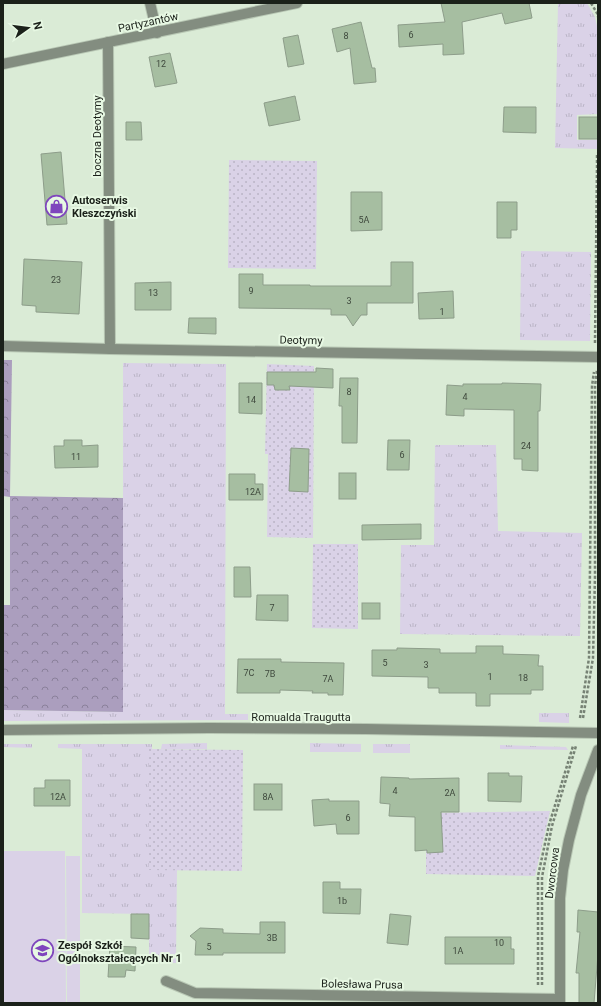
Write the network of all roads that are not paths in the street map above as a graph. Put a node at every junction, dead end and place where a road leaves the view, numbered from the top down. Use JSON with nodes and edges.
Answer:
{"nodes":[{"id":1,"x":150,"y":3,"type":"edge"},
{"id":2,"x":297,"y":3,"type":"edge"},
{"id":3,"x":156,"y":33,"type":"junction"},
{"id":4,"x":108,"y":42,"type":"junction"},
{"id":5,"x":3,"y":64,"type":"edge"},
{"id":6,"x":3,"y":346,"type":"edge"},
{"id":7,"x":110,"y":349,"type":"junction"},
{"id":8,"x":597,"y":360,"type":"edge"},
{"id":9,"x":3,"y":730,"type":"edge"},
{"id":10,"x":598,"y":733,"type":"edge"},
{"id":11,"x":598,"y":750,"type":"edge"},
{"id":12,"x":166,"y":981,"type":"dead end"},
{"id":13,"x":560,"y":1001,"type":"edge"}],
"edges":[{"from":1,"to":3,"type":"street"},
{"from":2,"to":3,"type":"street","name":"Partyzantów"},
{"from":3,"to":4,"type":"street","name":"Partyzantów"},
{"from":4,"to":5,"type":"street","name":"Partyzantów"},
{"from":4,"to":7,"type":"street","name":"boczna Deotymy"},
{"from":6,"to":7,"type":"street","name":"Deotymy"},
{"from":7,"to":8,"type":"street","name":"Deotymy"},
{"from":9,"to":10,"type":"street","name":"Romualda Traugutta"},
{"from":11,"to":13,"type":"street","name":"Dworcowa"},
{"from":12,"to":13,"type":"street","name":"Bolesława Prusa"}]}
